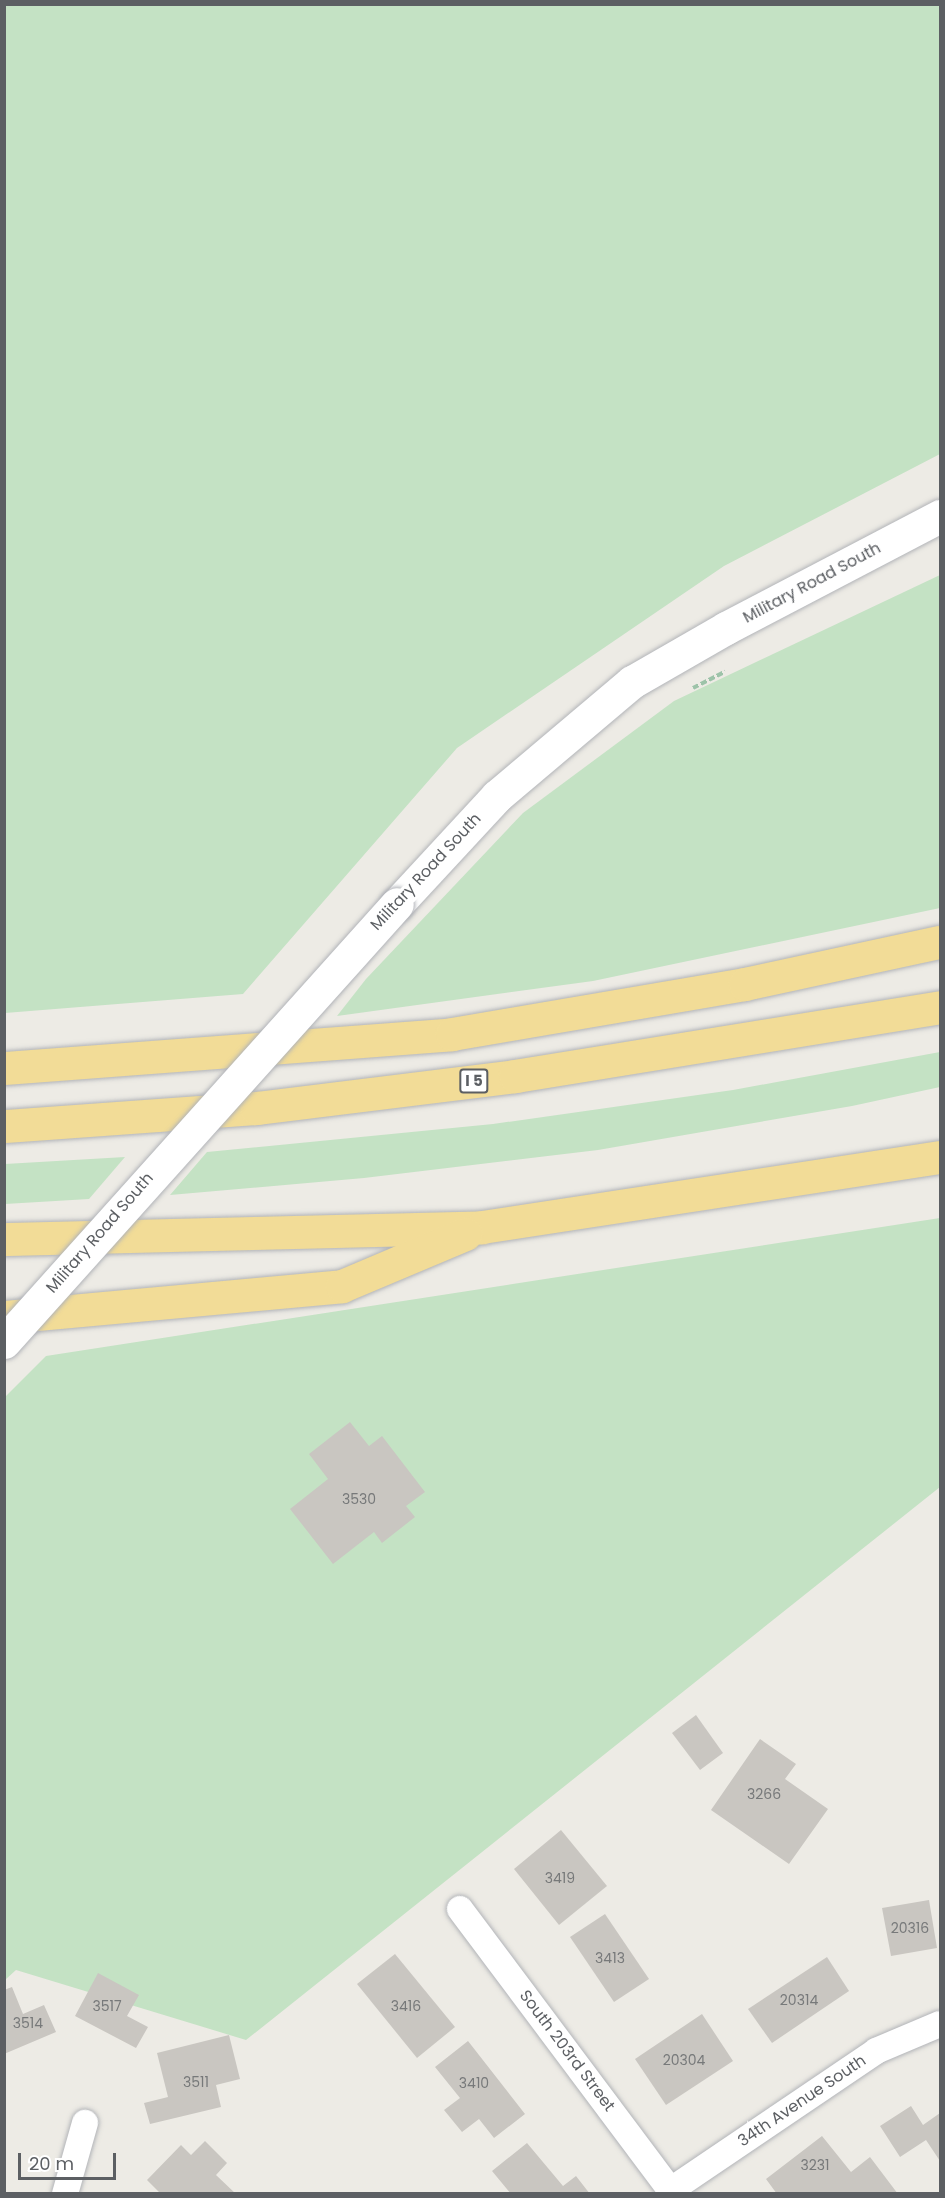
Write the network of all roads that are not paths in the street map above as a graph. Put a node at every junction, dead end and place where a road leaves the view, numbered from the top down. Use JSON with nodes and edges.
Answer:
{"nodes":[{"id":1,"x":940,"y":516,"type":"edge"},
{"id":2,"x":940,"y":942,"type":"edge"},
{"id":3,"x":940,"y":1007,"type":"edge"},
{"id":4,"x":4,"y":1068,"type":"edge"},
{"id":5,"x":4,"y":1126,"type":"edge"},
{"id":6,"x":940,"y":1157,"type":"edge"},
{"id":7,"x":482,"y":1227,"type":"junction"},
{"id":8,"x":4,"y":1239,"type":"edge"},
{"id":9,"x":4,"y":1317,"type":"edge"},
{"id":10,"x":4,"y":1342,"type":"edge"},
{"id":11,"x":460,"y":1909,"type":"dead end"},
{"id":12,"x":940,"y":2024,"type":"edge"},
{"id":13,"x":85,"y":2123,"type":"dead end"},
{"id":14,"x":672,"y":2192,"type":"edge"},
{"id":15,"x":65,"y":2193,"type":"edge"}],
"edges":[{"from":1,"to":10,"type":"main road","name":"Military Road South","bridge":true},
{"from":2,"to":4,"type":"highway"},
{"from":3,"to":5,"type":"highway","number":"I 5"},
{"from":6,"to":7,"type":"highway"},
{"from":7,"to":8,"type":"highway"},
{"from":7,"to":9,"type":"highway"},
{"from":11,"to":14,"type":"street","name":"South 203rd Street"},
{"from":12,"to":14,"type":"street","name":"34th Avenue South"},
{"from":13,"to":15,"type":"street"}]}
